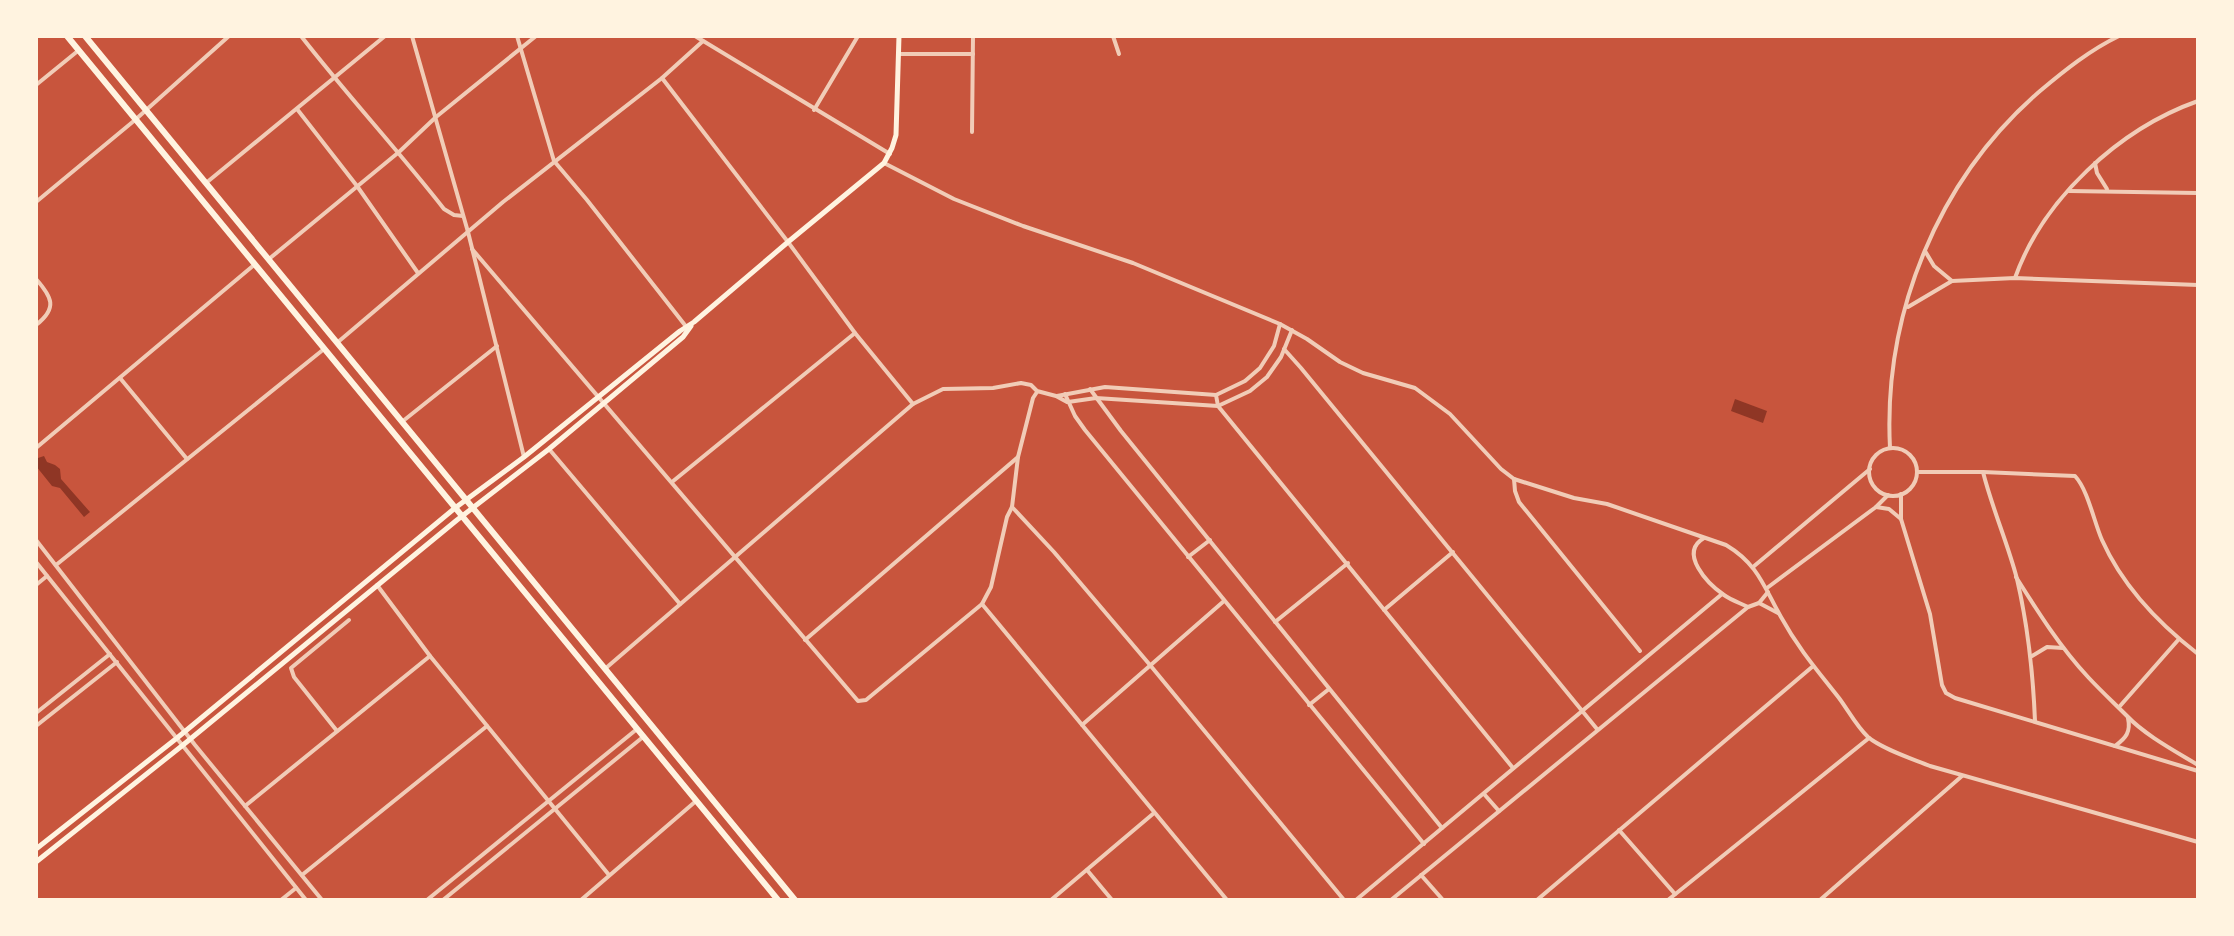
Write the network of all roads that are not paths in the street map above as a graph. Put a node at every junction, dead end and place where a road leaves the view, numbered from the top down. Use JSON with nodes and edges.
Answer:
{"nodes":[{"id":1,"x":67,"y":36,"type":"edge"},
{"id":2,"x":85,"y":36,"type":"edge"},
{"id":3,"x":229,"y":36,"type":"edge"},
{"id":4,"x":301,"y":36,"type":"edge"},
{"id":5,"x":385,"y":36,"type":"edge"},
{"id":6,"x":412,"y":36,"type":"edge"},
{"id":7,"x":517,"y":36,"type":"edge"},
{"id":8,"x":536,"y":36,"type":"edge"},
{"id":9,"x":695,"y":36,"type":"edge"},
{"id":10,"x":858,"y":36,"type":"edge"},
{"id":11,"x":899,"y":36,"type":"edge"},
{"id":12,"x":973,"y":36,"type":"edge"},
{"id":13,"x":1113,"y":36,"type":"edge"},
{"id":14,"x":2119,"y":36,"type":"edge"},
{"id":15,"x":703,"y":41,"type":"junction"},
{"id":16,"x":520,"y":49,"type":"junction"},
{"id":17,"x":79,"y":50,"type":"junction"},
{"id":18,"x":898,"y":54,"type":"junction"},
{"id":19,"x":973,"y":54,"type":"junction"},
{"id":20,"x":1119,"y":54,"type":"dead end"},
{"id":21,"x":334,"y":78,"type":"junction"},
{"id":22,"x":662,"y":78,"type":"junction"},
{"id":23,"x":36,"y":85,"type":"edge"},
{"id":24,"x":2198,"y":101,"type":"edge"},
{"id":25,"x":297,"y":109,"type":"junction"},
{"id":26,"x":814,"y":110,"type":"junction"},
{"id":27,"x":146,"y":111,"type":"junction"},
{"id":28,"x":436,"y":117,"type":"junction"},
{"id":29,"x":135,"y":120,"type":"junction"},
{"id":30,"x":972,"y":132,"type":"dead end"},
{"id":31,"x":399,"y":152,"type":"junction"},
{"id":32,"x":890,"y":154,"type":"junction"},
{"id":33,"x":554,"y":161,"type":"junction"},
{"id":34,"x":884,"y":163,"type":"junction"},
{"id":35,"x":2095,"y":163,"type":"junction"},
{"id":36,"x":206,"y":183,"type":"junction"},
{"id":37,"x":357,"y":186,"type":"junction"},
{"id":38,"x":2066,"y":191,"type":"junction"},
{"id":39,"x":2108,"y":191,"type":"junction"},
{"id":40,"x":2198,"y":193,"type":"edge"},
{"id":41,"x":36,"y":202,"type":"edge"},
{"id":42,"x":464,"y":216,"type":"junction"},
{"id":43,"x":468,"y":232,"type":"junction"},
{"id":44,"x":788,"y":242,"type":"junction"},
{"id":45,"x":471,"y":247,"type":"junction"},
{"id":46,"x":1924,"y":249,"type":"junction"},
{"id":47,"x":269,"y":259,"type":"junction"},
{"id":48,"x":254,"y":265,"type":"junction"},
{"id":49,"x":418,"y":273,"type":"junction"},
{"id":50,"x":2015,"y":278,"type":"junction"},
{"id":51,"x":36,"y":279,"type":"edge"},
{"id":52,"x":1952,"y":281,"type":"junction"},
{"id":53,"x":2198,"y":285,"type":"edge"},
{"id":54,"x":1907,"y":307,"type":"junction"},
{"id":55,"x":1280,"y":324,"type":"junction"},
{"id":56,"x":36,"y":325,"type":"edge"},
{"id":57,"x":687,"y":329,"type":"junction"},
{"id":58,"x":1292,"y":330,"type":"junction"},
{"id":59,"x":855,"y":333,"type":"junction"},
{"id":60,"x":338,"y":342,"type":"junction"},
{"id":61,"x":497,"y":346,"type":"junction"},
{"id":62,"x":324,"y":349,"type":"junction"},
{"id":63,"x":1284,"y":349,"type":"junction"},
{"id":64,"x":120,"y":378,"type":"junction"},
{"id":65,"x":1232,"y":388,"type":"junction"},
{"id":66,"x":1090,"y":389,"type":"junction"},
{"id":67,"x":1037,"y":391,"type":"junction"},
{"id":68,"x":1065,"y":394,"type":"junction"},
{"id":69,"x":1216,"y":395,"type":"junction"},
{"id":70,"x":1056,"y":396,"type":"junction"},
{"id":71,"x":599,"y":397,"type":"junction"},
{"id":72,"x":1237,"y":397,"type":"junction"},
{"id":73,"x":1096,"y":398,"type":"junction"},
{"id":74,"x":1067,"y":402,"type":"junction"},
{"id":75,"x":604,"y":403,"type":"junction"},
{"id":76,"x":913,"y":404,"type":"junction"},
{"id":77,"x":1218,"y":406,"type":"junction"},
{"id":78,"x":403,"y":421,"type":"junction"},
{"id":79,"x":36,"y":448,"type":"edge"},
{"id":80,"x":1890,"y":448,"type":"junction"},
{"id":81,"x":549,"y":449,"type":"junction"},
{"id":82,"x":524,"y":457,"type":"junction"},
{"id":83,"x":1018,"y":457,"type":"junction"},
{"id":84,"x":187,"y":459,"type":"junction"},
{"id":85,"x":1870,"y":469,"type":"junction"},
{"id":86,"x":1917,"y":472,"type":"junction"},
{"id":87,"x":1983,"y":472,"type":"junction"},
{"id":88,"x":1514,"y":479,"type":"junction"},
{"id":89,"x":672,"y":482,"type":"junction"},
{"id":90,"x":1901,"y":494,"type":"junction"},
{"id":91,"x":1888,"y":495,"type":"junction"},
{"id":92,"x":467,"y":499,"type":"junction"},
{"id":93,"x":474,"y":507,"type":"junction"},
{"id":94,"x":1012,"y":507,"type":"junction"},
{"id":95,"x":1876,"y":507,"type":"junction"},
{"id":96,"x":455,"y":508,"type":"junction"},
{"id":97,"x":461,"y":516,"type":"junction"},
{"id":98,"x":1901,"y":519,"type":"junction"},
{"id":99,"x":1704,"y":538,"type":"junction"},
{"id":100,"x":36,"y":540,"type":"edge"},
{"id":101,"x":1210,"y":540,"type":"junction"},
{"id":102,"x":1453,"y":552,"type":"junction"},
{"id":103,"x":736,"y":556,"type":"junction"},
{"id":104,"x":1188,"y":557,"type":"junction"},
{"id":105,"x":36,"y":562,"type":"edge"},
{"id":106,"x":1348,"y":563,"type":"junction"},
{"id":107,"x":56,"y":565,"type":"junction"},
{"id":108,"x":1753,"y":567,"type":"junction"},
{"id":109,"x":47,"y":576,"type":"junction"},
{"id":110,"x":2016,"y":577,"type":"junction"},
{"id":111,"x":36,"y":585,"type":"edge"},
{"id":112,"x":377,"y":585,"type":"junction"},
{"id":113,"x":1767,"y":590,"type":"junction"},
{"id":114,"x":1722,"y":594,"type":"junction"},
{"id":115,"x":1224,"y":601,"type":"junction"},
{"id":116,"x":1759,"y":603,"type":"junction"},
{"id":117,"x":680,"y":604,"type":"junction"},
{"id":118,"x":982,"y":604,"type":"junction"},
{"id":119,"x":1748,"y":607,"type":"junction"},
{"id":120,"x":1384,"y":610,"type":"junction"},
{"id":121,"x":1779,"y":614,"type":"junction"},
{"id":122,"x":349,"y":620,"type":"dead end"},
{"id":123,"x":1275,"y":622,"type":"junction"},
{"id":124,"x":2179,"y":639,"type":"junction"},
{"id":125,"x":805,"y":640,"type":"junction"},
{"id":126,"x":2065,"y":648,"type":"junction"},
{"id":127,"x":1640,"y":651,"type":"dead end"},
{"id":128,"x":110,"y":654,"type":"junction"},
{"id":129,"x":2198,"y":654,"type":"edge"},
{"id":130,"x":430,"y":656,"type":"junction"},
{"id":131,"x":2032,"y":656,"type":"junction"},
{"id":132,"x":117,"y":662,"type":"junction"},
{"id":133,"x":1150,"y":665,"type":"junction"},
{"id":134,"x":1812,"y":667,"type":"junction"},
{"id":135,"x":606,"y":668,"type":"junction"},
{"id":136,"x":1329,"y":689,"type":"junction"},
{"id":137,"x":1309,"y":705,"type":"junction"},
{"id":138,"x":2119,"y":706,"type":"junction"},
{"id":139,"x":1582,"y":710,"type":"junction"},
{"id":140,"x":36,"y":713,"type":"edge"},
{"id":141,"x":2128,"y":717,"type":"junction"},
{"id":142,"x":2035,"y":721,"type":"junction"},
{"id":143,"x":1082,"y":725,"type":"junction"},
{"id":144,"x":36,"y":726,"type":"edge"},
{"id":145,"x":487,"y":726,"type":"junction"},
{"id":146,"x":637,"y":729,"type":"junction"},
{"id":147,"x":1597,"y":729,"type":"junction"},
{"id":148,"x":185,"y":731,"type":"junction"},
{"id":149,"x":337,"y":731,"type":"junction"},
{"id":150,"x":643,"y":737,"type":"junction"},
{"id":151,"x":177,"y":738,"type":"junction"},
{"id":152,"x":1869,"y":738,"type":"junction"},
{"id":153,"x":191,"y":739,"type":"junction"},
{"id":154,"x":183,"y":745,"type":"junction"},
{"id":155,"x":2115,"y":746,"type":"junction"},
{"id":156,"x":1513,"y":768,"type":"junction"},
{"id":157,"x":2198,"y":768,"type":"edge"},
{"id":158,"x":583,"y":772,"type":"junction"},
{"id":159,"x":1962,"y":776,"type":"junction"},
{"id":160,"x":591,"y":780,"type":"junction"},
{"id":161,"x":1484,"y":794,"type":"junction"},
{"id":162,"x":548,"y":801,"type":"junction"},
{"id":163,"x":696,"y":801,"type":"junction"},
{"id":164,"x":245,"y":806,"type":"junction"},
{"id":165,"x":556,"y":809,"type":"junction"},
{"id":166,"x":1499,"y":811,"type":"junction"},
{"id":167,"x":1154,"y":813,"type":"junction"},
{"id":168,"x":1442,"y":828,"type":"junction"},
{"id":169,"x":1619,"y":830,"type":"junction"},
{"id":170,"x":2198,"y":842,"type":"edge"},
{"id":171,"x":1424,"y":844,"type":"junction"},
{"id":172,"x":36,"y":849,"type":"edge"},
{"id":173,"x":36,"y":862,"type":"edge"},
{"id":174,"x":1087,"y":870,"type":"junction"},
{"id":175,"x":302,"y":875,"type":"junction"},
{"id":176,"x":609,"y":875,"type":"junction"},
{"id":177,"x":1421,"y":875,"type":"junction"},
{"id":178,"x":296,"y":888,"type":"junction"},
{"id":179,"x":1675,"y":894,"type":"junction"},
{"id":180,"x":281,"y":900,"type":"edge"},
{"id":181,"x":306,"y":900,"type":"edge"},
{"id":182,"x":322,"y":900,"type":"edge"},
{"id":183,"x":427,"y":900,"type":"edge"},
{"id":184,"x":443,"y":900,"type":"edge"},
{"id":185,"x":581,"y":900,"type":"edge"},
{"id":186,"x":778,"y":900,"type":"edge"},
{"id":187,"x":795,"y":900,"type":"edge"},
{"id":188,"x":1051,"y":900,"type":"edge"},
{"id":189,"x":1112,"y":900,"type":"edge"},
{"id":190,"x":1227,"y":900,"type":"edge"},
{"id":191,"x":1344,"y":900,"type":"edge"},
{"id":192,"x":1356,"y":900,"type":"edge"},
{"id":193,"x":1391,"y":900,"type":"edge"},
{"id":194,"x":1443,"y":900,"type":"edge"},
{"id":195,"x":1537,"y":900,"type":"edge"},
{"id":196,"x":1668,"y":900,"type":"edge"},
{"id":197,"x":1820,"y":900,"type":"edge"}],
"edges":[{"from":1,"to":17,"type":"main road"},
{"from":2,"to":27,"type":"main road"},
{"from":3,"to":27,"type":"street"},
{"from":4,"to":21,"type":"street"},
{"from":5,"to":21,"type":"street"},
{"from":6,"to":28,"type":"street"},
{"from":7,"to":16,"type":"street"},
{"from":8,"to":16,"type":"street"},
{"from":9,"to":15,"type":"street"},
{"from":10,"to":26,"type":"street"},
{"from":11,"to":18,"type":"main road"},
{"from":12,"to":19,"type":"street"},
{"from":13,"to":20,"type":"street"},
{"from":14,"to":46,"type":"street"},
{"from":15,"to":22,"type":"street"},
{"from":15,"to":26,"type":"street"},
{"from":16,"to":28,"type":"street"},
{"from":16,"to":33,"type":"street"},
{"from":17,"to":23,"type":"street"},
{"from":17,"to":29,"type":"main road"},
{"from":18,"to":19,"type":"street"},
{"from":18,"to":32,"type":"main road"},
{"from":19,"to":30,"type":"street"},
{"from":21,"to":25,"type":"street"},
{"from":21,"to":31,"type":"street"},
{"from":22,"to":33,"type":"street"},
{"from":22,"to":44,"type":"street"},
{"from":24,"to":35,"type":"street"},
{"from":25,"to":36,"type":"street"},
{"from":25,"to":37,"type":"street"},
{"from":26,"to":32,"type":"street"},
{"from":27,"to":29,"type":"street"},
{"from":27,"to":36,"type":"main road"},
{"from":28,"to":31,"type":"street"},
{"from":28,"to":42,"type":"street"},
{"from":29,"to":41,"type":"street"},
{"from":29,"to":48,"type":"main road"},
{"from":31,"to":37,"type":"street"},
{"from":31,"to":42,"type":"street"},
{"from":32,"to":34,"type":"main road"},
{"from":33,"to":43,"type":"street"},
{"from":33,"to":57,"type":"street"},
{"from":34,"to":44,"type":"main road"},
{"from":34,"to":55,"type":"street"},
{"from":35,"to":38,"type":"street"},
{"from":35,"to":39,"type":"street"},
{"from":36,"to":47,"type":"main road"},
{"from":37,"to":47,"type":"street"},
{"from":37,"to":49,"type":"street"},
{"from":38,"to":39,"type":"street"},
{"from":38,"to":50,"type":"street"},
{"from":39,"to":40,"type":"street"},
{"from":42,"to":43,"type":"street"},
{"from":43,"to":45,"type":"street"},
{"from":43,"to":49,"type":"street"},
{"from":44,"to":57,"type":"main road"},
{"from":44,"to":59,"type":"street"},
{"from":45,"to":61,"type":"street"},
{"from":45,"to":71,"type":"street"},
{"from":46,"to":52,"type":"street"},
{"from":46,"to":54,"type":"street"},
{"from":47,"to":60,"type":"main road"},
{"from":48,"to":62,"type":"main road"},
{"from":48,"to":64,"type":"street"},
{"from":49,"to":60,"type":"street"},
{"from":50,"to":52,"type":"street"},
{"from":50,"to":53,"type":"street"},
{"from":51,"to":56,"type":"street"},
{"from":52,"to":54,"type":"street"},
{"from":54,"to":80,"type":"street"},
{"from":55,"to":58,"type":"street"},
{"from":55,"to":65,"type":"street"},
{"from":57,"to":71,"type":"main road"},
{"from":57,"to":75,"type":"main road"},
{"from":58,"to":63,"type":"street"},
{"from":58,"to":88,"type":"street"},
{"from":59,"to":76,"type":"street"},
{"from":59,"to":89,"type":"street"},
{"from":60,"to":78,"type":"main road"},
{"from":61,"to":78,"type":"street"},
{"from":61,"to":82,"type":"street"},
{"from":62,"to":84,"type":"street"},
{"from":62,"to":96,"type":"main road"},
{"from":63,"to":72,"type":"street"},
{"from":63,"to":102,"type":"street"},
{"from":64,"to":79,"type":"street"},
{"from":64,"to":84,"type":"street"},
{"from":65,"to":69,"type":"street"},
{"from":65,"to":72,"type":"street"},
{"from":66,"to":68,"type":"street"},
{"from":66,"to":69,"type":"street"},
{"from":66,"to":73,"type":"street"},
{"from":67,"to":70,"type":"street"},
{"from":67,"to":76,"type":"street"},
{"from":67,"to":83,"type":"street"},
{"from":68,"to":70,"type":"street"},
{"from":68,"to":74,"type":"street"},
{"from":69,"to":77,"type":"street"},
{"from":70,"to":74,"type":"street"},
{"from":71,"to":75,"type":"street"},
{"from":71,"to":82,"type":"main road"},
{"from":72,"to":77,"type":"street"},
{"from":73,"to":74,"type":"street"},
{"from":73,"to":77,"type":"street"},
{"from":73,"to":101,"type":"street"},
{"from":74,"to":104,"type":"street"},
{"from":75,"to":81,"type":"main road"},
{"from":75,"to":89,"type":"street"},
{"from":76,"to":103,"type":"street"},
{"from":77,"to":106,"type":"street"},
{"from":78,"to":92,"type":"main road"},
{"from":80,"to":85,"type":"street"},
{"from":80,"to":86,"type":"street"},
{"from":81,"to":93,"type":"main road"},
{"from":81,"to":117,"type":"street"},
{"from":82,"to":92,"type":"main road"},
{"from":83,"to":94,"type":"street"},
{"from":83,"to":125,"type":"street"},
{"from":84,"to":107,"type":"street"},
{"from":85,"to":91,"type":"street"},
{"from":85,"to":108,"type":"street"},
{"from":86,"to":87,"type":"street"},
{"from":86,"to":90,"type":"street"},
{"from":87,"to":110,"type":"street"},
{"from":87,"to":124,"type":"street"},
{"from":88,"to":99,"type":"street"},
{"from":88,"to":127,"type":"street"},
{"from":89,"to":103,"type":"street"},
{"from":90,"to":91,"type":"street"},
{"from":90,"to":98,"type":"street"},
{"from":91,"to":95,"type":"street"},
{"from":92,"to":93,"type":"main road"},
{"from":92,"to":96,"type":"main road"},
{"from":93,"to":97,"type":"main road"},
{"from":93,"to":135,"type":"main road"},
{"from":94,"to":118,"type":"street"},
{"from":94,"to":133,"type":"street"},
{"from":95,"to":98,"type":"street"},
{"from":95,"to":113,"type":"street"},
{"from":96,"to":97,"type":"main road"},
{"from":96,"to":148,"type":"main road"},
{"from":97,"to":112,"type":"main road"},
{"from":97,"to":146,"type":"main road"},
{"from":98,"to":142,"type":"street"},
{"from":99,"to":108,"type":"street"},
{"from":99,"to":114,"type":"street"},
{"from":100,"to":107,"type":"street"},
{"from":101,"to":104,"type":"street"},
{"from":101,"to":123,"type":"street"},
{"from":102,"to":120,"type":"street"},
{"from":102,"to":139,"type":"street"},
{"from":103,"to":117,"type":"street"},
{"from":103,"to":125,"type":"street"},
{"from":104,"to":115,"type":"street"},
{"from":105,"to":109,"type":"street"},
{"from":106,"to":120,"type":"street"},
{"from":106,"to":123,"type":"street"},
{"from":107,"to":148,"type":"street"},
{"from":108,"to":113,"type":"street"},
{"from":109,"to":111,"type":"street"},
{"from":109,"to":128,"type":"street"},
{"from":110,"to":126,"type":"street"},
{"from":110,"to":131,"type":"street"},
{"from":112,"to":130,"type":"street"},
{"from":112,"to":153,"type":"main road"},
{"from":113,"to":116,"type":"street"},
{"from":113,"to":121,"type":"street"},
{"from":114,"to":119,"type":"street"},
{"from":114,"to":139,"type":"street"},
{"from":115,"to":133,"type":"street"},
{"from":115,"to":137,"type":"street"},
{"from":116,"to":119,"type":"street"},
{"from":116,"to":121,"type":"street"},
{"from":117,"to":135,"type":"street"},
{"from":118,"to":125,"type":"street"},
{"from":118,"to":143,"type":"street"},
{"from":119,"to":147,"type":"street"},
{"from":120,"to":156,"type":"street"},
{"from":121,"to":134,"type":"street"},
{"from":122,"to":149,"type":"street"},
{"from":123,"to":136,"type":"street"},
{"from":124,"to":129,"type":"street"},
{"from":124,"to":138,"type":"street"},
{"from":126,"to":131,"type":"street"},
{"from":126,"to":138,"type":"street"},
{"from":128,"to":132,"type":"street"},
{"from":128,"to":140,"type":"street"},
{"from":130,"to":145,"type":"street"},
{"from":130,"to":149,"type":"street"},
{"from":131,"to":142,"type":"street"},
{"from":132,"to":144,"type":"street"},
{"from":132,"to":151,"type":"street"},
{"from":133,"to":143,"type":"street"},
{"from":133,"to":191,"type":"street"},
{"from":134,"to":152,"type":"street"},
{"from":134,"to":169,"type":"street"},
{"from":135,"to":187,"type":"main road"},
{"from":136,"to":137,"type":"street"},
{"from":136,"to":168,"type":"street"},
{"from":137,"to":171,"type":"street"},
{"from":138,"to":141,"type":"street"},
{"from":139,"to":147,"type":"street"},
{"from":139,"to":156,"type":"street"},
{"from":141,"to":155,"type":"street"},
{"from":141,"to":157,"type":"street"},
{"from":142,"to":155,"type":"street"},
{"from":143,"to":167,"type":"street"},
{"from":145,"to":162,"type":"street"},
{"from":145,"to":175,"type":"street"},
{"from":146,"to":150,"type":"main road"},
{"from":146,"to":158,"type":"street"},
{"from":147,"to":166,"type":"street"},
{"from":148,"to":151,"type":"main road"},
{"from":148,"to":153,"type":"street"},
{"from":149,"to":164,"type":"street"},
{"from":150,"to":160,"type":"street"},
{"from":150,"to":163,"type":"main road"},
{"from":151,"to":154,"type":"street"},
{"from":151,"to":172,"type":"main road"},
{"from":152,"to":159,"type":"street"},
{"from":152,"to":179,"type":"street"},
{"from":153,"to":154,"type":"main road"},
{"from":153,"to":164,"type":"street"},
{"from":154,"to":173,"type":"main road"},
{"from":154,"to":178,"type":"street"},
{"from":155,"to":157,"type":"street"},
{"from":156,"to":161,"type":"street"},
{"from":158,"to":160,"type":"street"},
{"from":158,"to":162,"type":"street"},
{"from":159,"to":170,"type":"street"},
{"from":159,"to":197,"type":"street"},
{"from":160,"to":165,"type":"street"},
{"from":161,"to":166,"type":"street"},
{"from":161,"to":168,"type":"street"},
{"from":162,"to":165,"type":"street"},
{"from":162,"to":183,"type":"street"},
{"from":163,"to":176,"type":"street"},
{"from":163,"to":186,"type":"main road"},
{"from":164,"to":175,"type":"street"},
{"from":165,"to":176,"type":"street"},
{"from":165,"to":184,"type":"street"},
{"from":166,"to":177,"type":"street"},
{"from":167,"to":174,"type":"street"},
{"from":167,"to":190,"type":"street"},
{"from":168,"to":171,"type":"street"},
{"from":169,"to":179,"type":"street"},
{"from":169,"to":195,"type":"street"},
{"from":171,"to":192,"type":"street"},
{"from":174,"to":188,"type":"street"},
{"from":174,"to":189,"type":"street"},
{"from":175,"to":182,"type":"street"},
{"from":176,"to":185,"type":"street"},
{"from":177,"to":193,"type":"street"},
{"from":177,"to":194,"type":"street"},
{"from":178,"to":180,"type":"street"},
{"from":178,"to":181,"type":"street"},
{"from":179,"to":196,"type":"street"}]}
